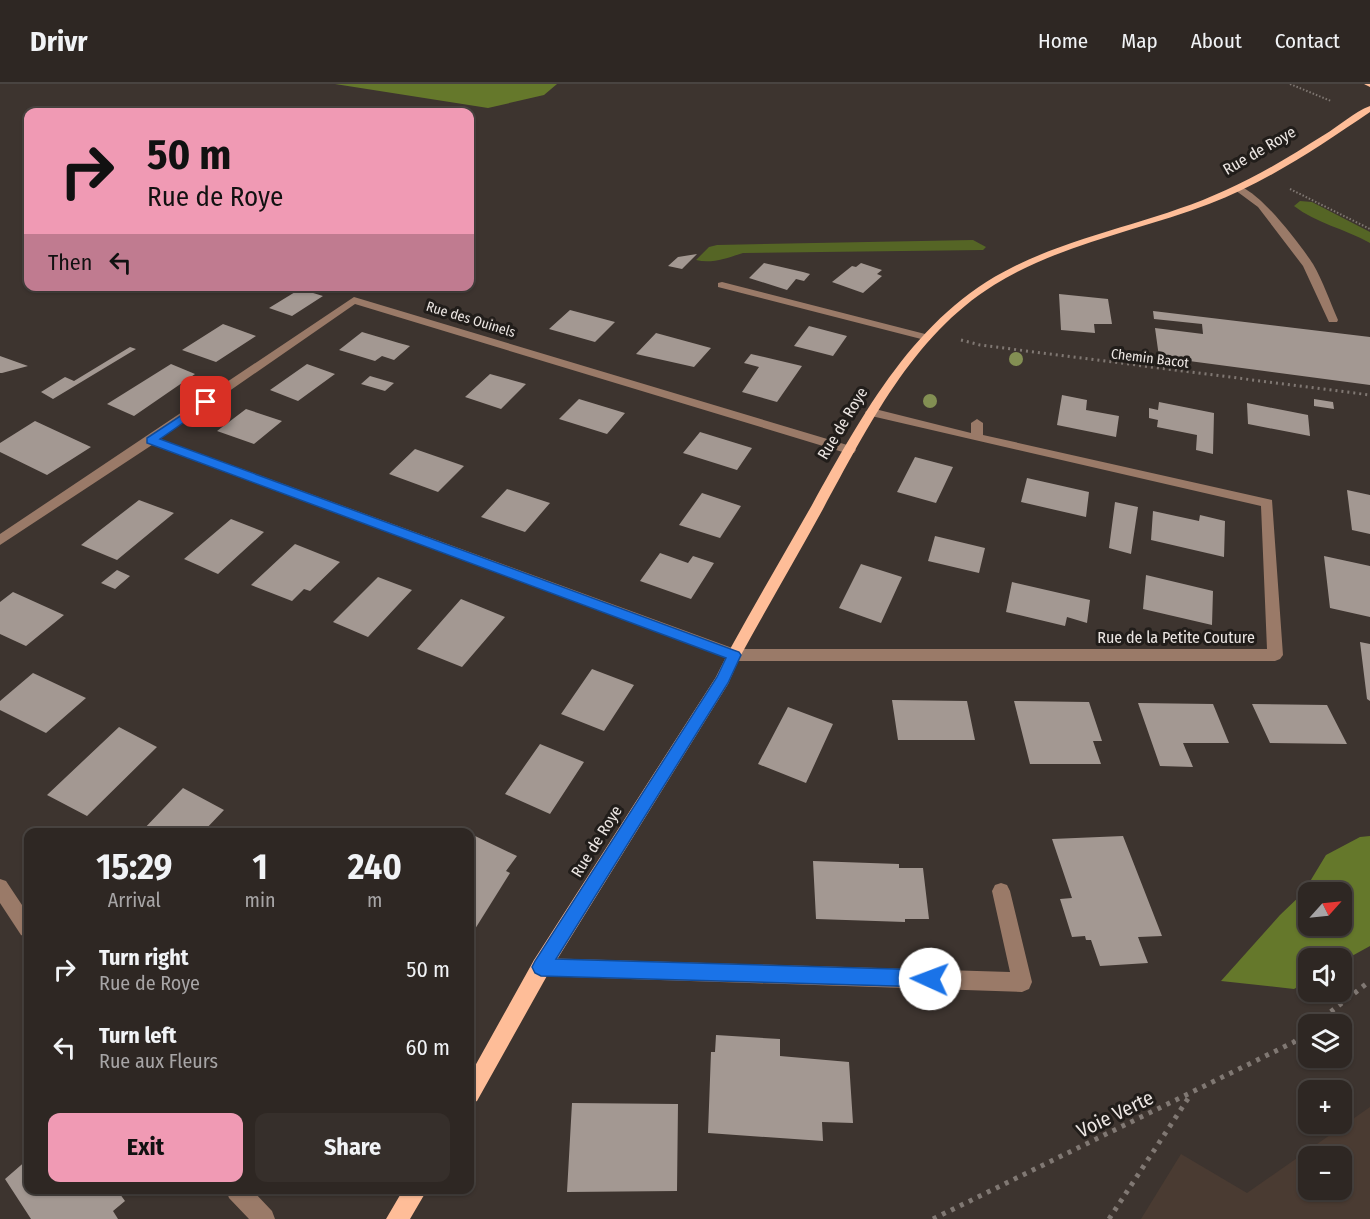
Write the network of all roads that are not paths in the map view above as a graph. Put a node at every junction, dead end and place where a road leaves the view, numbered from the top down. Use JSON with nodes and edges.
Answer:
{"nodes":[{"id":1,"x":1366,"y":111,"type":"edge"},
{"id":2,"x":1238,"y":188,"type":"junction"},
{"id":3,"x":722,"y":285,"type":"dead end"},
{"id":4,"x":1333,"y":320,"type":"dead end"},
{"id":5,"x":927,"y":334,"type":"junction"},
{"id":6,"x":871,"y":412,"type":"junction"},
{"id":7,"x":977,"y":423,"type":"dead end"},
{"id":8,"x":977,"y":438,"type":"junction"},
{"id":9,"x":151,"y":440,"type":"junction"},
{"id":10,"x":850,"y":450,"type":"junction"},
{"id":11,"x":0,"y":540,"type":"edge"},
{"id":12,"x":734,"y":655,"type":"junction"},
{"id":13,"x":0,"y":887,"type":"edge"},
{"id":14,"x":1001,"y":891,"type":"dead end"},
{"id":15,"x":24,"y":923,"type":"edge"},
{"id":16,"x":541,"y":967,"type":"junction"},
{"id":17,"x":474,"y":1087,"type":"edge"},
{"id":18,"x":241,"y":1194,"type":"edge"},
{"id":19,"x":413,"y":1194,"type":"edge"},
{"id":20,"x":264,"y":1219,"type":"edge"},
{"id":21,"x":397,"y":1219,"type":"edge"}],
"edges":[{"from":1,"to":2,"type":"main road","name":"Rue de Roye"},
{"from":2,"to":4,"type":"street"},
{"from":2,"to":5,"type":"main road","name":"Rue de Roye"},
{"from":3,"to":5,"type":"street"},
{"from":5,"to":6,"type":"main road","name":"Rue de Roye"},
{"from":6,"to":8,"type":"street","name":"Rue de la Petite Couture"},
{"from":6,"to":10,"type":"main road","name":"Rue de Roye"},
{"from":7,"to":8,"type":"street"},
{"from":8,"to":12,"type":"street","name":"Rue de la Petite Couture"},
{"from":9,"to":10,"type":"street","name":"Rue des Ouinels"},
{"from":9,"to":11,"type":"street","name":"Rue des Ouinels"},
{"from":9,"to":12,"type":"street"},
{"from":10,"to":12,"type":"main road","name":"Rue de Roye"},
{"from":12,"to":16,"type":"main road","name":"Rue de Roye"},
{"from":13,"to":15,"type":"street"},
{"from":14,"to":16,"type":"street"},
{"from":16,"to":17,"type":"main road","name":"Rue de Roye"},
{"from":18,"to":20,"type":"street"},
{"from":19,"to":21,"type":"main road"}]}
